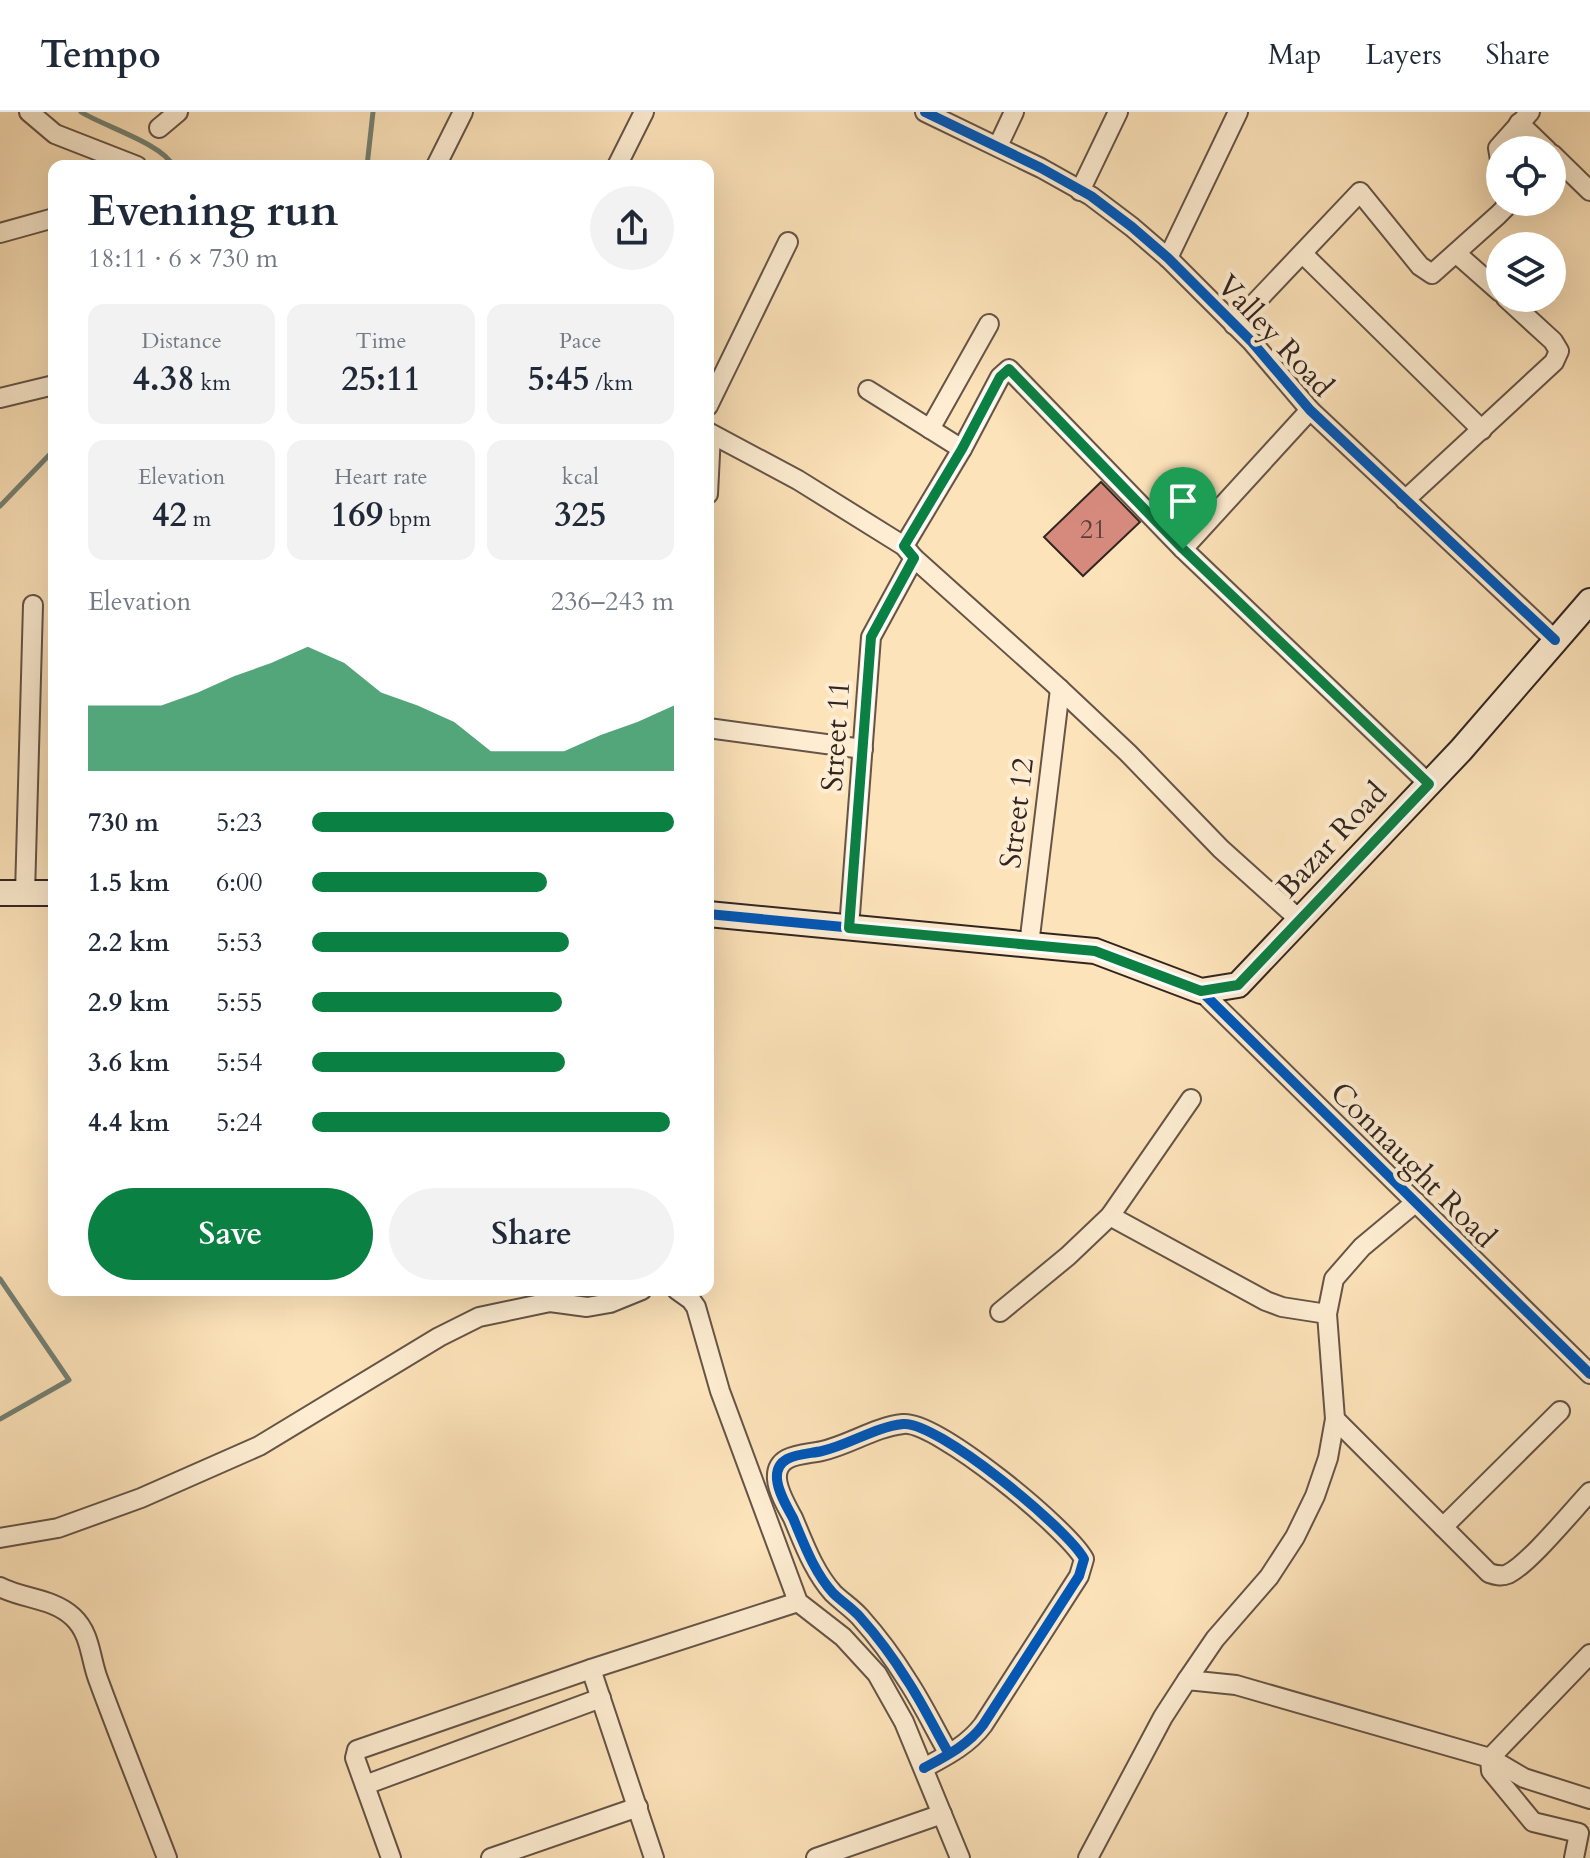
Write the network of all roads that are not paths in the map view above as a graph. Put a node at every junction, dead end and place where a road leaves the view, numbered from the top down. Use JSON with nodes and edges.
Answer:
{"nodes":[{"id":1,"x":29,"y":112,"type":"edge"},
{"id":2,"x":178,"y":112,"type":"edge"},
{"id":3,"x":463,"y":112,"type":"edge"},
{"id":4,"x":644,"y":112,"type":"edge"},
{"id":5,"x":925,"y":112,"type":"edge"},
{"id":6,"x":1014,"y":112,"type":"edge"},
{"id":7,"x":1118,"y":112,"type":"edge"},
{"id":8,"x":1238,"y":112,"type":"edge"},
{"id":9,"x":1525,"y":118,"type":"edge"},
{"id":10,"x":159,"y":128,"type":"dead end"},
{"id":11,"x":1512,"y":136,"type":"edge"},
{"id":12,"x":1537,"y":136,"type":"edge"},
{"id":13,"x":998,"y":146,"type":"junction"},
{"id":14,"x":122,"y":160,"type":"edge"},
{"id":15,"x":439,"y":160,"type":"edge"},
{"id":16,"x":620,"y":160,"type":"edge"},
{"id":17,"x":1566,"y":168,"type":"edge"},
{"id":18,"x":1080,"y":191,"type":"junction"},
{"id":19,"x":1590,"y":191,"type":"edge"},
{"id":20,"x":1497,"y":216,"type":"edge"},
{"id":21,"x":48,"y":220,"type":"edge"},
{"id":22,"x":0,"y":233,"type":"edge"},
{"id":23,"x":788,"y":242,"type":"dead end"},
{"id":24,"x":1303,"y":254,"type":"junction"},
{"id":25,"x":1457,"y":254,"type":"junction"},
{"id":26,"x":1168,"y":258,"type":"junction"},
{"id":27,"x":1486,"y":280,"type":"edge"},
{"id":28,"x":1521,"y":312,"type":"edge"},
{"id":29,"x":989,"y":324,"type":"dead end"},
{"id":30,"x":1234,"y":325,"type":"junction"},
{"id":31,"x":48,"y":386,"type":"edge"},
{"id":32,"x":868,"y":390,"type":"dead end"},
{"id":33,"x":714,"y":394,"type":"edge"},
{"id":34,"x":0,"y":398,"type":"edge"},
{"id":35,"x":1310,"y":410,"type":"junction"},
{"id":36,"x":930,"y":429,"type":"junction"},
{"id":37,"x":1482,"y":430,"type":"junction"},
{"id":38,"x":714,"y":435,"type":"edge"},
{"id":39,"x":962,"y":449,"type":"junction"},
{"id":40,"x":1405,"y":500,"type":"junction"},
{"id":41,"x":1183,"y":549,"type":"junction"},
{"id":42,"x":909,"y":552,"type":"junction"},
{"id":43,"x":1590,"y":601,"type":"edge"},
{"id":44,"x":33,"y":605,"type":"dead end"},
{"id":45,"x":1555,"y":640,"type":"junction"},
{"id":46,"x":1060,"y":689,"type":"junction"},
{"id":47,"x":714,"y":729,"type":"edge"},
{"id":48,"x":863,"y":749,"type":"junction"},
{"id":49,"x":1429,"y":784,"type":"junction"},
{"id":50,"x":0,"y":893,"type":"edge"},
{"id":51,"x":48,"y":893,"type":"edge"},
{"id":52,"x":25,"y":894,"type":"junction"},
{"id":53,"x":714,"y":915,"type":"edge"},
{"id":54,"x":1301,"y":921,"type":"junction"},
{"id":55,"x":849,"y":928,"type":"junction"},
{"id":56,"x":1029,"y":945,"type":"junction"},
{"id":57,"x":1201,"y":991,"type":"junction"},
{"id":58,"x":1191,"y":1099,"type":"dead end"},
{"id":59,"x":1416,"y":1202,"type":"junction"},
{"id":60,"x":1110,"y":1216,"type":"junction"},
{"id":61,"x":551,"y":1296,"type":"edge"},
{"id":62,"x":627,"y":1296,"type":"edge"},
{"id":63,"x":685,"y":1296,"type":"edge"},
{"id":64,"x":1000,"y":1312,"type":"dead end"},
{"id":65,"x":1327,"y":1314,"type":"junction"},
{"id":66,"x":1590,"y":1374,"type":"edge"},
{"id":67,"x":1560,"y":1411,"type":"dead end"},
{"id":68,"x":1335,"y":1419,"type":"junction"},
{"id":69,"x":1590,"y":1492,"type":"edge"},
{"id":70,"x":1443,"y":1527,"type":"junction"},
{"id":71,"x":0,"y":1538,"type":"edge"},
{"id":72,"x":0,"y":1587,"type":"edge"},
{"id":73,"x":798,"y":1602,"type":"junction"},
{"id":74,"x":1590,"y":1654,"type":"edge"},
{"id":75,"x":591,"y":1669,"type":"junction"},
{"id":76,"x":1187,"y":1680,"type":"junction"},
{"id":77,"x":601,"y":1698,"type":"junction"},
{"id":78,"x":949,"y":1754,"type":"junction"},
{"id":79,"x":1490,"y":1758,"type":"junction"},
{"id":80,"x":924,"y":1768,"type":"junction"},
{"id":81,"x":365,"y":1785,"type":"junction"},
{"id":82,"x":1590,"y":1799,"type":"edge"},
{"id":83,"x":638,"y":1807,"type":"junction"},
{"id":84,"x":942,"y":1814,"type":"junction"},
{"id":85,"x":167,"y":1858,"type":"edge"},
{"id":86,"x":391,"y":1858,"type":"edge"},
{"id":87,"x":491,"y":1858,"type":"edge"},
{"id":88,"x":654,"y":1858,"type":"edge"},
{"id":89,"x":816,"y":1858,"type":"edge"},
{"id":90,"x":960,"y":1858,"type":"edge"},
{"id":91,"x":1088,"y":1858,"type":"edge"},
{"id":92,"x":1574,"y":1858,"type":"edge"}],
"edges":[{"from":1,"to":14,"type":"street"},
{"from":2,"to":10,"type":"street"},
{"from":3,"to":15,"type":"street"},
{"from":4,"to":16,"type":"street"},
{"from":5,"to":13,"type":"street","name":"Valley Road"},
{"from":6,"to":13,"type":"street"},
{"from":7,"to":18,"type":"street"},
{"from":8,"to":26,"type":"street"},
{"from":9,"to":11,"type":"street"},
{"from":9,"to":12,"type":"street"},
{"from":13,"to":18,"type":"street","name":"Valley Road"},
{"from":17,"to":19,"type":"street"},
{"from":18,"to":26,"type":"street","name":"Valley Road"},
{"from":20,"to":25,"type":"street"},
{"from":21,"to":22,"type":"street"},
{"from":23,"to":33,"type":"street"},
{"from":24,"to":25,"type":"street"},
{"from":24,"to":30,"type":"street"},
{"from":24,"to":37,"type":"street"},
{"from":25,"to":27,"type":"street"},
{"from":26,"to":30,"type":"street","name":"Valley Road"},
{"from":28,"to":37,"type":"street"},
{"from":29,"to":36,"type":"street"},
{"from":30,"to":35,"type":"street","name":"Valley Road"},
{"from":31,"to":34,"type":"street"},
{"from":32,"to":36,"type":"street"},
{"from":35,"to":40,"type":"street","name":"Valley Road"},
{"from":35,"to":41,"type":"street"},
{"from":36,"to":39,"type":"street"},
{"from":37,"to":40,"type":"street"},
{"from":38,"to":42,"type":"street"},
{"from":39,"to":41,"type":"street","name":"Street 11"},
{"from":39,"to":42,"type":"street","name":"Street 11"},
{"from":40,"to":45,"type":"street","name":"Valley Road"},
{"from":41,"to":49,"type":"street"},
{"from":42,"to":46,"type":"street"},
{"from":42,"to":48,"type":"street","name":"Street 11"},
{"from":43,"to":45,"type":"street","name":"Bazar Road"},
{"from":44,"to":52,"type":"street"},
{"from":45,"to":49,"type":"street","name":"Bazar Road"},
{"from":46,"to":54,"type":"street"},
{"from":46,"to":56,"type":"street","name":"Street 12"},
{"from":47,"to":48,"type":"street"},
{"from":48,"to":55,"type":"street","name":"Street 11"},
{"from":49,"to":54,"type":"street","name":"Bazar Road"},
{"from":50,"to":52,"type":"street"},
{"from":51,"to":52,"type":"street"},
{"from":53,"to":55,"type":"street"},
{"from":54,"to":57,"type":"street","name":"Bazar Road"},
{"from":55,"to":56,"type":"street"},
{"from":56,"to":57,"type":"street"},
{"from":57,"to":59,"type":"street","name":"Connaught Road"},
{"from":58,"to":60,"type":"street"},
{"from":59,"to":65,"type":"street"},
{"from":59,"to":66,"type":"street","name":"Connaught Road"},
{"from":60,"to":64,"type":"street"},
{"from":60,"to":65,"type":"street"},
{"from":61,"to":62,"type":"street"},
{"from":61,"to":71,"type":"street"},
{"from":63,"to":73,"type":"street"},
{"from":65,"to":68,"type":"street"},
{"from":67,"to":70,"type":"street"},
{"from":68,"to":70,"type":"street"},
{"from":68,"to":76,"type":"street"},
{"from":69,"to":70,"type":"street"},
{"from":72,"to":85,"type":"street"},
{"from":73,"to":75,"type":"street"},
{"from":73,"to":80,"type":"street"},
{"from":74,"to":79,"type":"street"},
{"from":75,"to":77,"type":"street"},
{"from":75,"to":81,"type":"street"},
{"from":76,"to":79,"type":"street"},
{"from":76,"to":91,"type":"street"},
{"from":77,"to":81,"type":"street"},
{"from":77,"to":83,"type":"street"},
{"from":78,"to":78,"type":"street"},
{"from":78,"to":80,"type":"street"},
{"from":79,"to":82,"type":"street"},
{"from":79,"to":92,"type":"street"},
{"from":80,"to":84,"type":"street"},
{"from":81,"to":86,"type":"street"},
{"from":83,"to":87,"type":"street"},
{"from":83,"to":88,"type":"street"},
{"from":84,"to":89,"type":"street"},
{"from":84,"to":90,"type":"street"}]}
